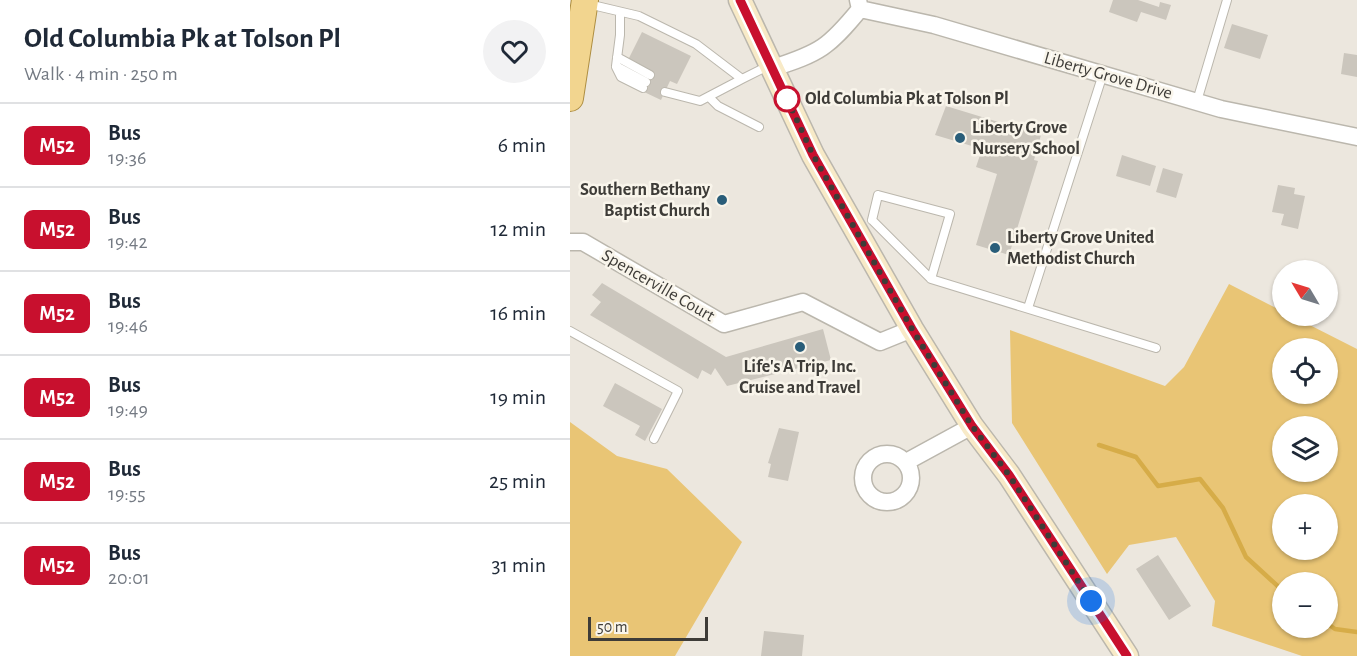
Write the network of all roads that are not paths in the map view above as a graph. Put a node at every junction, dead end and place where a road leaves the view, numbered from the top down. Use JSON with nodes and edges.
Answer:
{"nodes":[{"id":1,"x":740,"y":0,"type":"edge"},
{"id":2,"x":1227,"y":0,"type":"edge"},
{"id":3,"x":585,"y":2,"type":"edge"},
{"id":4,"x":859,"y":5,"type":"edge"},
{"id":5,"x":620,"y":12,"type":"junction"},
{"id":6,"x":616,"y":62,"type":"junction"},
{"id":7,"x":772,"y":66,"type":"junction"},
{"id":8,"x":1103,"y":74,"type":"junction"},
{"id":9,"x":742,"y":79,"type":"junction"},
{"id":10,"x":665,"y":91,"type":"dead end"},
{"id":11,"x":570,"y":98,"type":"edge"},
{"id":12,"x":710,"y":98,"type":"junction"},
{"id":13,"x":1197,"y":101,"type":"junction"},
{"id":14,"x":759,"y":127,"type":"dead end"},
{"id":15,"x":1357,"y":137,"type":"edge"},
{"id":16,"x":863,"y":224,"type":"junction"},
{"id":17,"x":570,"y":242,"type":"edge"},
{"id":18,"x":931,"y":279,"type":"junction"},
{"id":19,"x":1028,"y":308,"type":"junction"},
{"id":20,"x":912,"y":329,"type":"junction"},
{"id":21,"x":570,"y":331,"type":"edge"},
{"id":22,"x":1156,"y":348,"type":"dead end"},
{"id":23,"x":972,"y":426,"type":"junction"},
{"id":24,"x":654,"y":439,"type":"dead end"},
{"id":25,"x":906,"y":462,"type":"dead end"},
{"id":26,"x":1127,"y":656,"type":"edge"}],
"edges":[{"from":1,"to":7,"type":"main road"},
{"from":2,"to":13,"type":"lane"},
{"from":3,"to":5,"type":"lane"},
{"from":3,"to":11,"type":"main road"},
{"from":4,"to":7,"type":"street"},
{"from":4,"to":8,"type":"street","name":"Liberty Grove Drive"},
{"from":5,"to":6,"type":"lane"},
{"from":5,"to":9,"type":"lane"},
{"from":6,"to":6,"type":"lane"},
{"from":7,"to":9,"type":"lane"},
{"from":7,"to":16,"type":"main road"},
{"from":8,"to":13,"type":"street","name":"Liberty Grove Drive"},
{"from":8,"to":19,"type":"lane"},
{"from":9,"to":12,"type":"lane"},
{"from":10,"to":12,"type":"lane"},
{"from":12,"to":14,"type":"lane"},
{"from":13,"to":15,"type":"street","name":"Liberty Grove Drive"},
{"from":16,"to":18,"type":"lane"},
{"from":16,"to":18,"type":"lane"},
{"from":16,"to":20,"type":"main road"},
{"from":17,"to":20,"type":"street","name":"Spencerville Court"},
{"from":18,"to":19,"type":"lane"},
{"from":19,"to":22,"type":"lane"},
{"from":20,"to":23,"type":"main road"},
{"from":21,"to":24,"type":"lane"},
{"from":23,"to":25,"type":"street"},
{"from":23,"to":26,"type":"main road"}]}
